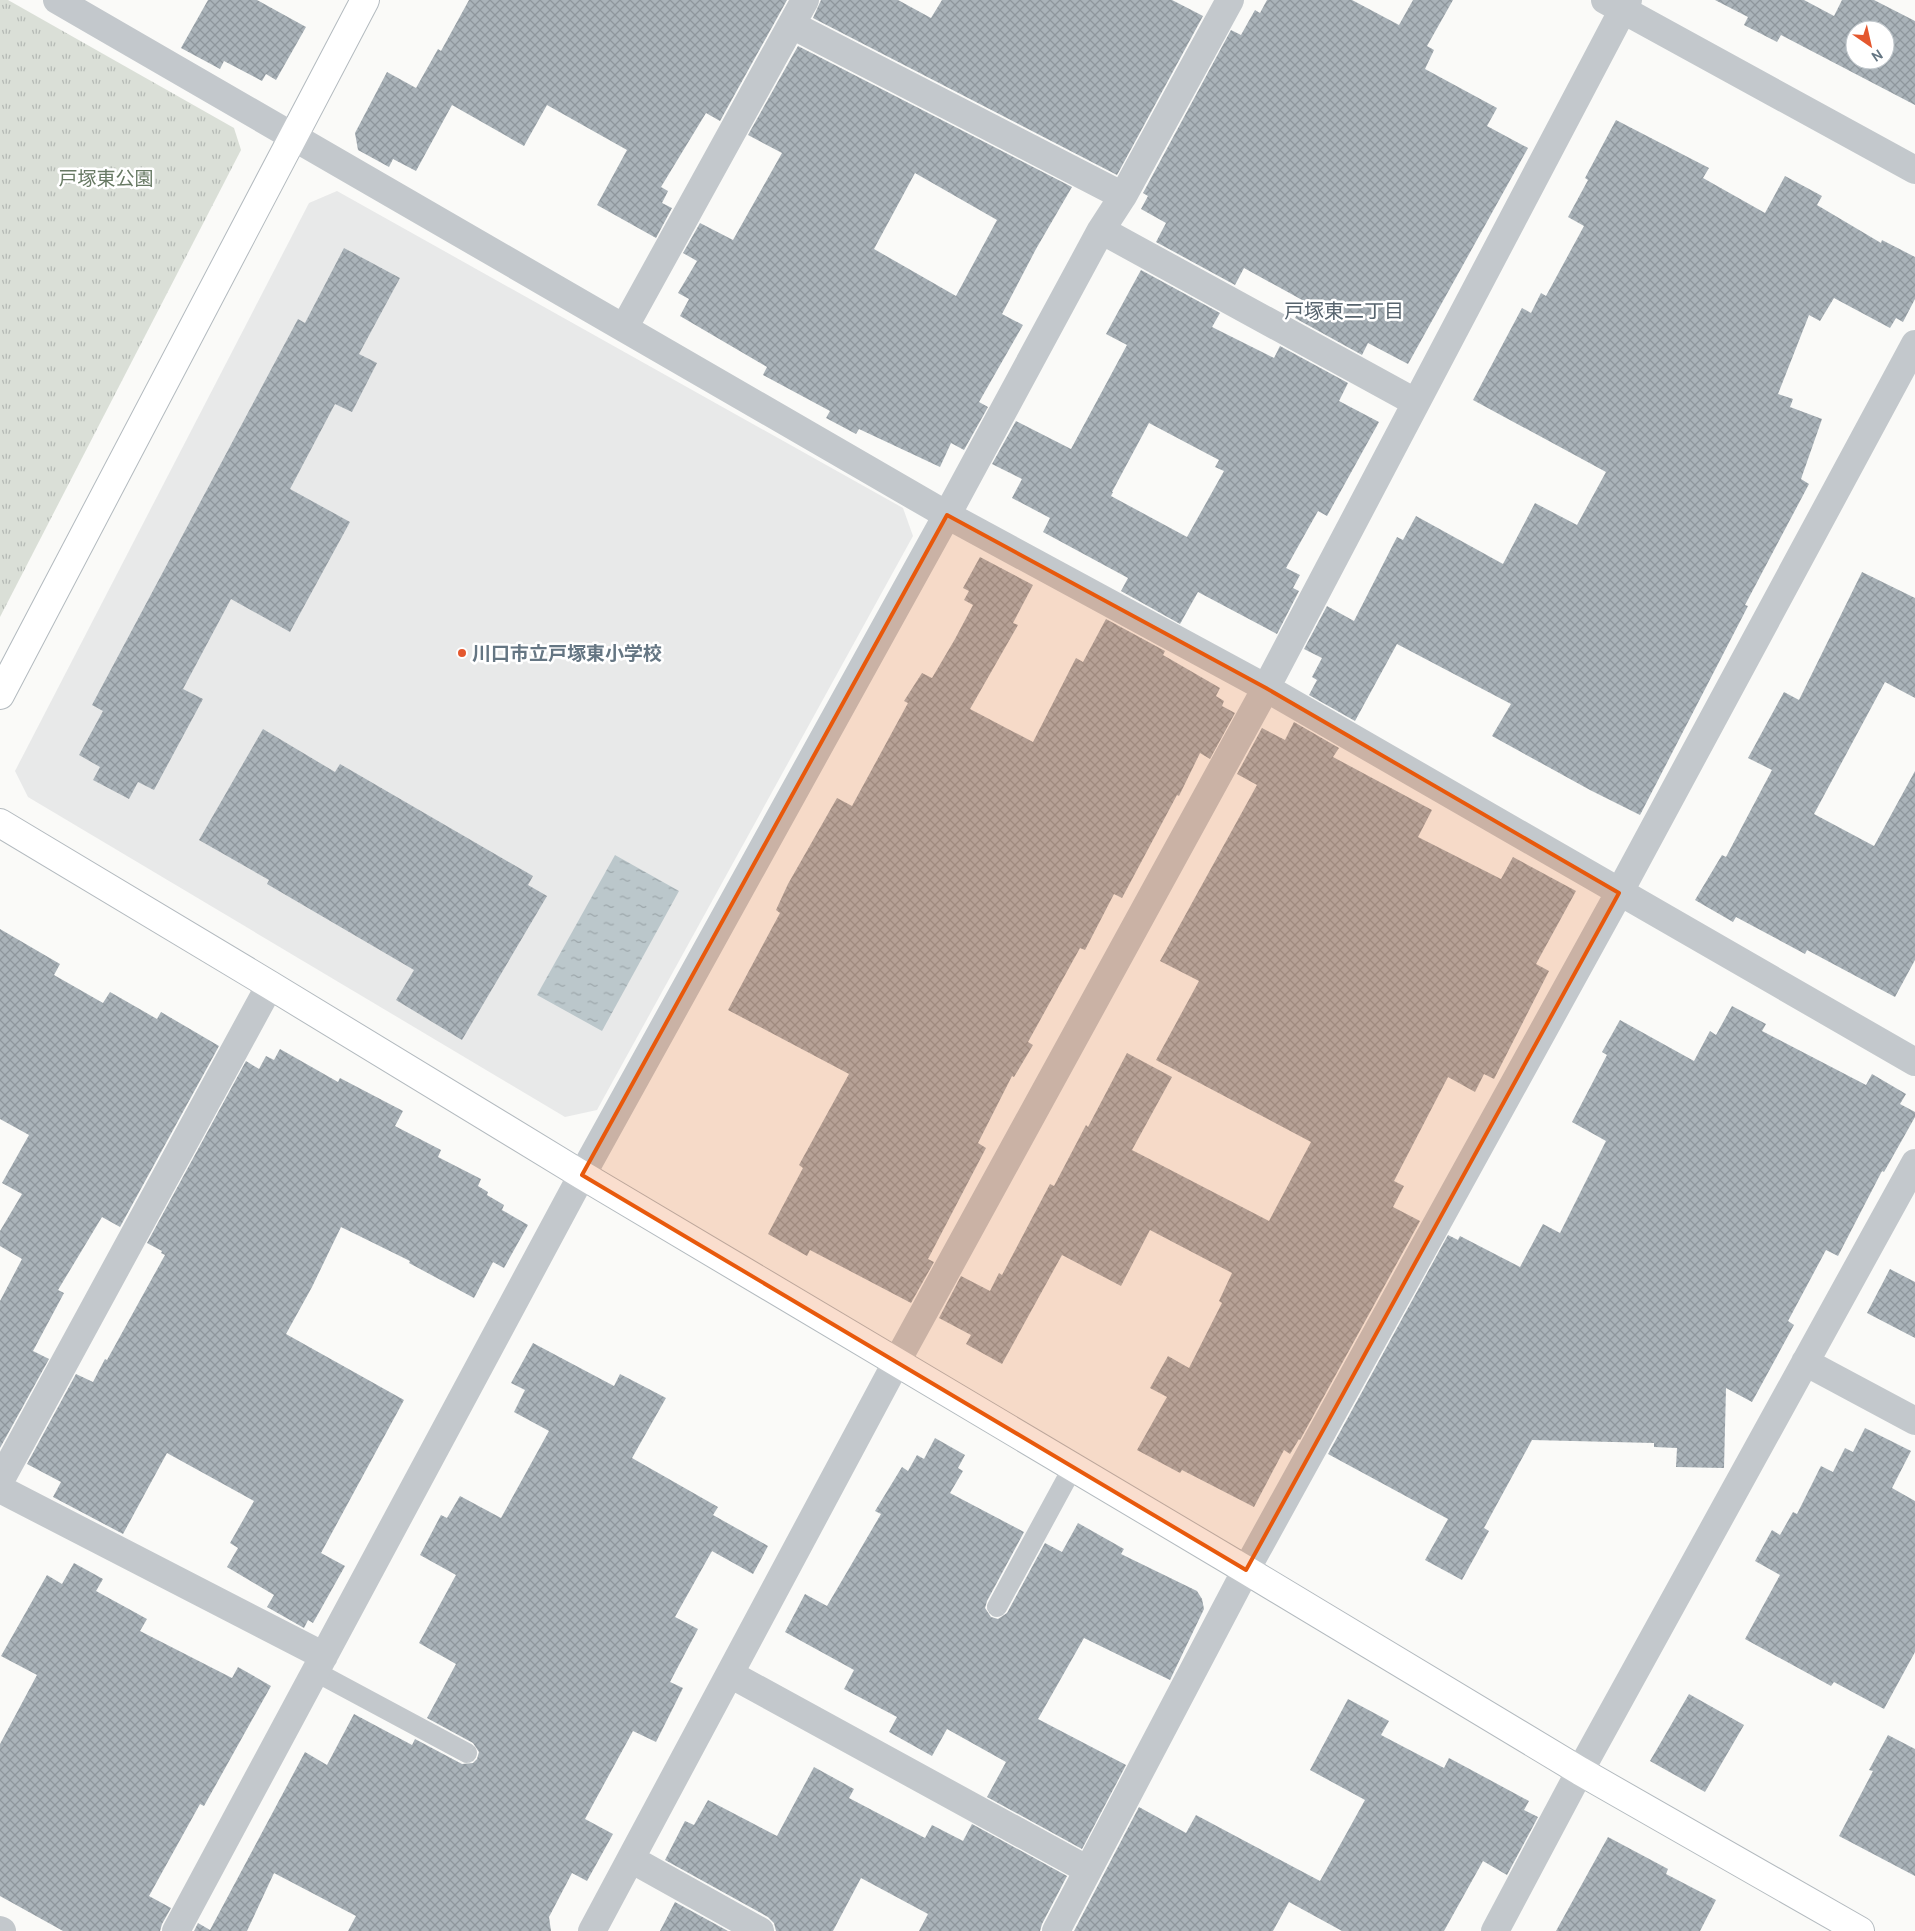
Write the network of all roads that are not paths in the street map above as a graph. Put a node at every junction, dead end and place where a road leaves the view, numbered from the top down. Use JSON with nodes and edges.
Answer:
{"nodes":[{"id":1,"x":57,"y":0,"type":"edge"},
{"id":2,"x":365,"y":0,"type":"edge"},
{"id":3,"x":805,"y":0,"type":"edge"},
{"id":4,"x":1230,"y":0,"type":"edge"},
{"id":5,"x":1619,"y":3,"type":"edge"},
{"id":6,"x":792,"y":25,"type":"junction"},
{"id":7,"x":294,"y":136,"type":"junction"},
{"id":8,"x":1915,"y":170,"type":"edge"},
{"id":9,"x":1123,"y":196,"type":"junction"},
{"id":10,"x":1101,"y":230,"type":"junction"},
{"id":11,"x":624,"y":328,"type":"junction"},
{"id":12,"x":1915,"y":344,"type":"edge"},
{"id":13,"x":1415,"y":402,"type":"junction"},
{"id":14,"x":948,"y":515,"type":"junction"},
{"id":15,"x":1266,"y":688,"type":"junction"},
{"id":16,"x":0,"y":695,"type":"edge"},
{"id":17,"x":0,"y":823,"type":"edge"},
{"id":18,"x":1619,"y":893,"type":"junction"},
{"id":19,"x":270,"y":984,"type":"junction"},
{"id":20,"x":1915,"y":1062,"type":"edge"},
{"id":21,"x":1915,"y":1163,"type":"edge"},
{"id":22,"x":582,"y":1175,"type":"junction"},
{"id":23,"x":1805,"y":1362,"type":"junction"},
{"id":24,"x":896,"y":1363,"type":"junction"},
{"id":25,"x":1915,"y":1422,"type":"edge"},
{"id":26,"x":1073,"y":1467,"type":"junction"},
{"id":27,"x":0,"y":1481,"type":"edge"},
{"id":28,"x":0,"y":1489,"type":"edge"},
{"id":29,"x":1246,"y":1570,"type":"junction"},
{"id":30,"x":997,"y":1607,"type":"dead end"},
{"id":31,"x":320,"y":1664,"type":"junction"},
{"id":32,"x":730,"y":1674,"type":"junction"},
{"id":33,"x":467,"y":1753,"type":"dead end"},
{"id":34,"x":1580,"y":1771,"type":"junction"},
{"id":35,"x":631,"y":1859,"type":"junction"},
{"id":36,"x":1088,"y":1870,"type":"junction"},
{"id":37,"x":176,"y":1931,"type":"edge"},
{"id":38,"x":592,"y":1931,"type":"edge"},
{"id":39,"x":760,"y":1931,"type":"edge"},
{"id":40,"x":1056,"y":1931,"type":"edge"},
{"id":41,"x":1495,"y":1931,"type":"edge"},
{"id":42,"x":1860,"y":1931,"type":"edge"}],
"edges":[{"from":1,"to":7,"type":"street"},
{"from":2,"to":7,"type":"street"},
{"from":3,"to":6,"type":"street"},
{"from":4,"to":9,"type":"street"},
{"from":5,"to":8,"type":"street"},
{"from":5,"to":13,"type":"street"},
{"from":6,"to":9,"type":"street"},
{"from":6,"to":11,"type":"street"},
{"from":7,"to":11,"type":"street"},
{"from":7,"to":16,"type":"street"},
{"from":9,"to":10,"type":"street"},
{"from":10,"to":13,"type":"street"},
{"from":10,"to":14,"type":"street"},
{"from":11,"to":14,"type":"street"},
{"from":12,"to":18,"type":"street"},
{"from":13,"to":15,"type":"street"},
{"from":14,"to":15,"type":"street"},
{"from":14,"to":22,"type":"street"},
{"from":15,"to":18,"type":"street"},
{"from":15,"to":24,"type":"street"},
{"from":17,"to":19,"type":"street"},
{"from":18,"to":20,"type":"street"},
{"from":18,"to":29,"type":"street"},
{"from":19,"to":22,"type":"street"},
{"from":19,"to":27,"type":"street"},
{"from":21,"to":23,"type":"street"},
{"from":22,"to":24,"type":"street"},
{"from":22,"to":31,"type":"street"},
{"from":23,"to":25,"type":"street"},
{"from":23,"to":34,"type":"street"},
{"from":24,"to":26,"type":"street"},
{"from":24,"to":32,"type":"street"},
{"from":26,"to":29,"type":"street"},
{"from":26,"to":30,"type":"lane"},
{"from":28,"to":31,"type":"street"},
{"from":29,"to":34,"type":"street"},
{"from":29,"to":36,"type":"street"},
{"from":31,"to":33,"type":"lane"},
{"from":31,"to":37,"type":"street"},
{"from":32,"to":35,"type":"street"},
{"from":32,"to":36,"type":"street"},
{"from":34,"to":41,"type":"street"},
{"from":34,"to":42,"type":"street"},
{"from":35,"to":38,"type":"street"},
{"from":35,"to":39,"type":"street"},
{"from":36,"to":40,"type":"street"}]}
